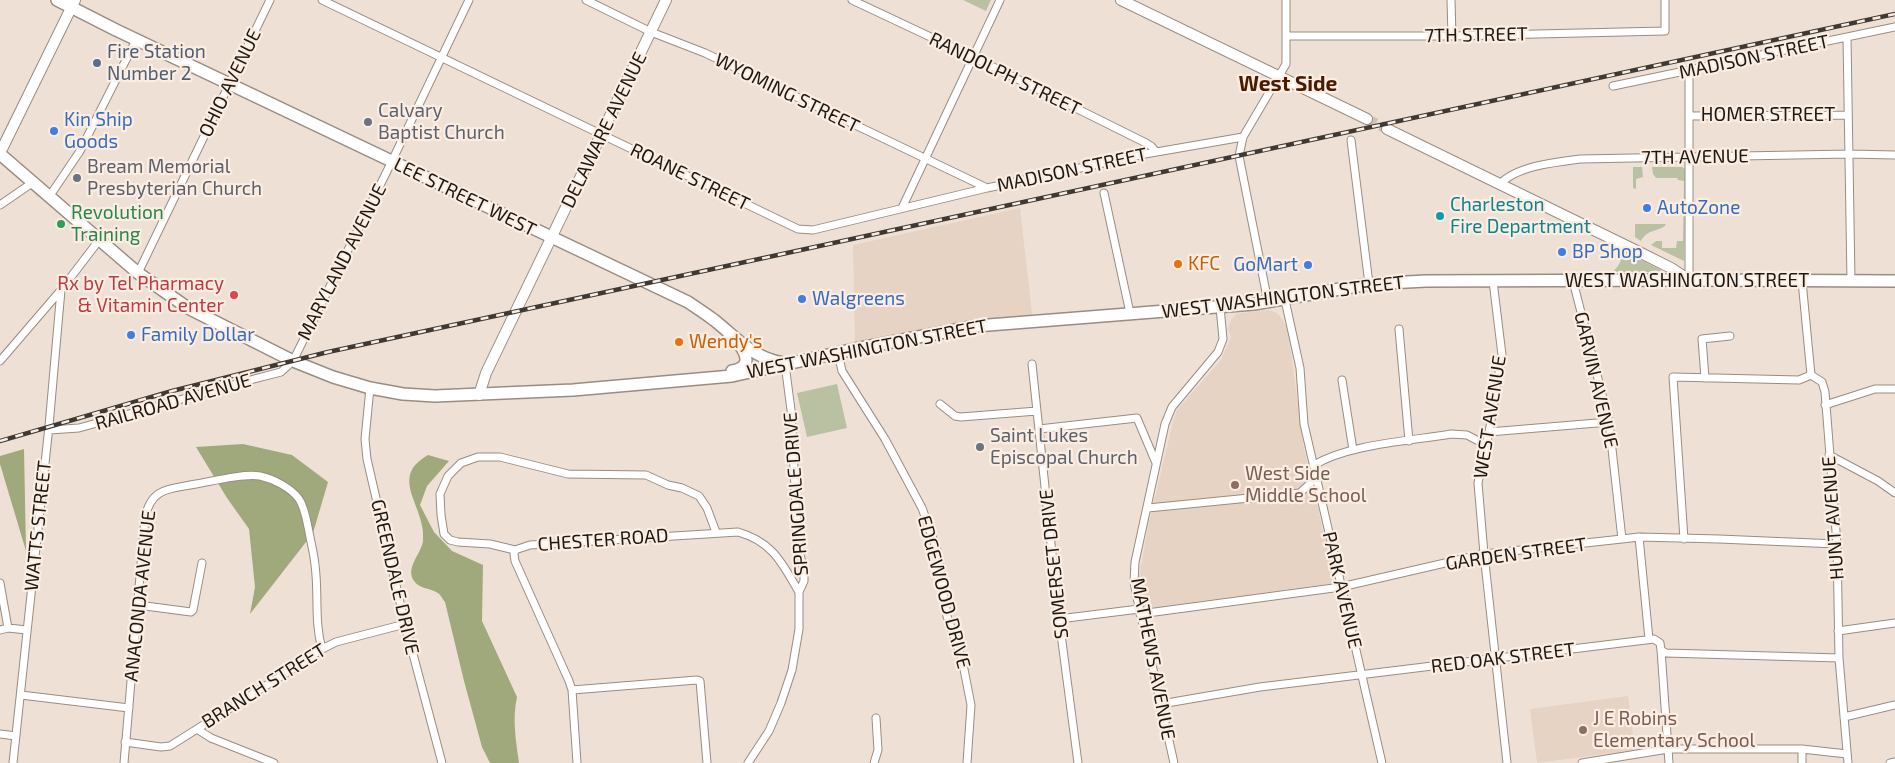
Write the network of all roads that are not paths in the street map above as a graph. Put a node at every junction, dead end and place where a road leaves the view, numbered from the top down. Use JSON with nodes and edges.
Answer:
{"nodes":[{"id":1,"x":57,"y":0,"type":"edge"},
{"id":2,"x":270,"y":0,"type":"edge"},
{"id":3,"x":322,"y":0,"type":"edge"},
{"id":4,"x":469,"y":0,"type":"edge"},
{"id":5,"x":586,"y":0,"type":"edge"},
{"id":6,"x":666,"y":0,"type":"edge"},
{"id":7,"x":852,"y":0,"type":"edge"},
{"id":8,"x":1000,"y":0,"type":"edge"},
{"id":9,"x":1121,"y":0,"type":"edge"},
{"id":10,"x":1286,"y":0,"type":"edge"},
{"id":11,"x":1452,"y":0,"type":"edge"},
{"id":12,"x":1665,"y":0,"type":"edge"},
{"id":13,"x":73,"y":4,"type":"edge"},
{"id":14,"x":1895,"y":27,"type":"edge"},
{"id":15,"x":651,"y":32,"type":"junction"},
{"id":16,"x":1286,"y":36,"type":"junction"},
{"id":17,"x":1452,"y":36,"type":"junction"},
{"id":18,"x":1847,"y":37,"type":"junction"},
{"id":19,"x":136,"y":40,"type":"junction"},
{"id":20,"x":441,"y":57,"type":"junction"},
{"id":21,"x":973,"y":57,"type":"junction"},
{"id":22,"x":1689,"y":71,"type":"junction"},
{"id":23,"x":1279,"y":77,"type":"junction"},
{"id":24,"x":230,"y":84,"type":"junction"},
{"id":25,"x":1613,"y":86,"type":"dead end"},
{"id":26,"x":1847,"y":115,"type":"junction"},
{"id":27,"x":1689,"y":116,"type":"junction"},
{"id":28,"x":1367,"y":119,"type":"tunnel mouth"},
{"id":29,"x":1387,"y":129,"type":"tunnel mouth"},
{"id":30,"x":602,"y":134,"type":"junction"},
{"id":31,"x":1243,"y":137,"type":"junction"},
{"id":32,"x":1351,"y":140,"type":"dead end"},
{"id":33,"x":1156,"y":152,"type":"junction"},
{"id":34,"x":0,"y":154,"type":"edge"},
{"id":35,"x":1849,"y":154,"type":"junction"},
{"id":36,"x":1895,"y":155,"type":"edge"},
{"id":37,"x":1689,"y":158,"type":"junction"},
{"id":38,"x":924,"y":159,"type":"junction"},
{"id":39,"x":392,"y":161,"type":"junction"},
{"id":40,"x":32,"y":183,"type":"junction"},
{"id":41,"x":1500,"y":184,"type":"junction"},
{"id":42,"x":987,"y":188,"type":"junction"},
{"id":43,"x":1104,"y":193,"type":"dead end"},
{"id":44,"x":49,"y":197,"type":"junction"},
{"id":45,"x":0,"y":205,"type":"edge"},
{"id":46,"x":902,"y":208,"type":"junction"},
{"id":47,"x":551,"y":238,"type":"junction"},
{"id":48,"x":100,"y":240,"type":"junction"},
{"id":49,"x":138,"y":273,"type":"junction"},
{"id":50,"x":1689,"y":280,"type":"junction"},
{"id":51,"x":1493,"y":281,"type":"junction"},
{"id":52,"x":1573,"y":281,"type":"junction"},
{"id":53,"x":1802,"y":281,"type":"junction"},
{"id":54,"x":1851,"y":281,"type":"junction"},
{"id":55,"x":1895,"y":281,"type":"edge"},
{"id":56,"x":1369,"y":284,"type":"junction"},
{"id":57,"x":61,"y":290,"type":"junction"},
{"id":58,"x":1285,"y":300,"type":"junction"},
{"id":59,"x":1268,"y":302,"type":"junction"},
{"id":60,"x":1220,"y":307,"type":"junction"},
{"id":61,"x":1130,"y":313,"type":"junction"},
{"id":62,"x":1399,"y":329,"type":"dead end"},
{"id":63,"x":1730,"y":336,"type":"dead end"},
{"id":64,"x":736,"y":340,"type":"junction"},
{"id":65,"x":838,"y":353,"type":"junction"},
{"id":66,"x":0,"y":361,"type":"edge"},
{"id":67,"x":293,"y":361,"type":"junction"},
{"id":68,"x":785,"y":364,"type":"junction"},
{"id":69,"x":1032,"y":364,"type":"dead end"},
{"id":70,"x":1811,"y":375,"type":"junction"},
{"id":71,"x":698,"y":378,"type":"junction"},
{"id":72,"x":1705,"y":378,"type":"junction"},
{"id":73,"x":1342,"y":380,"type":"dead end"},
{"id":74,"x":370,"y":388,"type":"junction"},
{"id":75,"x":1895,"y":389,"type":"edge"},
{"id":76,"x":479,"y":395,"type":"junction"},
{"id":77,"x":940,"y":404,"type":"dead end"},
{"id":78,"x":1825,"y":405,"type":"junction"},
{"id":79,"x":1037,"y":411,"type":"junction"},
{"id":80,"x":1609,"y":422,"type":"junction"},
{"id":81,"x":1039,"y":429,"type":"junction"},
{"id":82,"x":48,"y":430,"type":"junction"},
{"id":83,"x":1489,"y":432,"type":"junction"},
{"id":84,"x":1409,"y":441,"type":"junction"},
{"id":85,"x":1486,"y":445,"type":"junction"},
{"id":86,"x":1354,"y":450,"type":"junction"},
{"id":87,"x":1829,"y":455,"type":"junction"},
{"id":88,"x":1156,"y":462,"type":"junction"},
{"id":89,"x":1314,"y":465,"type":"junction"},
{"id":90,"x":1316,"y":478,"type":"junction"},
{"id":91,"x":1895,"y":492,"type":"edge"},
{"id":92,"x":1148,"y":508,"type":"junction"},
{"id":93,"x":716,"y":532,"type":"junction"},
{"id":94,"x":1639,"y":538,"type":"junction"},
{"id":95,"x":1684,"y":538,"type":"junction"},
{"id":96,"x":1622,"y":539,"type":"junction"},
{"id":97,"x":1837,"y":544,"type":"junction"},
{"id":98,"x":515,"y":550,"type":"junction"},
{"id":99,"x":1484,"y":554,"type":"junction"},
{"id":100,"x":202,"y":563,"type":"dead end"},
{"id":101,"x":0,"y":583,"type":"edge"},
{"id":102,"x":1341,"y":587,"type":"junction"},
{"id":103,"x":799,"y":592,"type":"junction"},
{"id":104,"x":138,"y":605,"type":"junction"},
{"id":105,"x":1139,"y":612,"type":"junction"},
{"id":106,"x":1059,"y":619,"type":"junction"},
{"id":107,"x":1895,"y":623,"type":"edge"},
{"id":108,"x":405,"y":624,"type":"junction"},
{"id":109,"x":8,"y":628,"type":"junction"},
{"id":110,"x":0,"y":630,"type":"edge"},
{"id":111,"x":27,"y":630,"type":"junction"},
{"id":112,"x":1838,"y":632,"type":"junction"},
{"id":113,"x":1649,"y":639,"type":"junction"},
{"id":114,"x":322,"y":649,"type":"junction"},
{"id":115,"x":1661,"y":650,"type":"junction"},
{"id":116,"x":1839,"y":658,"type":"junction"},
{"id":117,"x":1495,"y":659,"type":"junction"},
{"id":118,"x":1362,"y":675,"type":"junction"},
{"id":119,"x":572,"y":690,"type":"junction"},
{"id":120,"x":21,"y":695,"type":"junction"},
{"id":121,"x":1161,"y":704,"type":"junction"},
{"id":122,"x":1895,"y":705,"type":"edge"},
{"id":123,"x":129,"y":708,"type":"junction"},
{"id":124,"x":1844,"y":717,"type":"junction"},
{"id":125,"x":876,"y":718,"type":"dead end"},
{"id":126,"x":196,"y":729,"type":"junction"},
{"id":127,"x":0,"y":734,"type":"edge"},
{"id":128,"x":16,"y":736,"type":"junction"},
{"id":129,"x":125,"y":742,"type":"junction"},
{"id":130,"x":1668,"y":749,"type":"junction"},
{"id":131,"x":1802,"y":749,"type":"junction"},
{"id":132,"x":1847,"y":754,"type":"junction"},
{"id":133,"x":258,"y":760,"type":"edge"},
{"id":134,"x":1595,"y":762,"type":"edge"},
{"id":135,"x":1895,"y":762,"type":"edge"},
{"id":136,"x":13,"y":763,"type":"edge"},
{"id":137,"x":124,"y":763,"type":"edge"},
{"id":138,"x":274,"y":763,"type":"edge"},
{"id":139,"x":442,"y":763,"type":"edge"},
{"id":140,"x":577,"y":763,"type":"edge"},
{"id":141,"x":707,"y":763,"type":"edge"},
{"id":142,"x":748,"y":763,"type":"edge"},
{"id":143,"x":874,"y":763,"type":"edge"},
{"id":144,"x":967,"y":763,"type":"edge"},
{"id":145,"x":1078,"y":763,"type":"edge"},
{"id":146,"x":1174,"y":763,"type":"edge"},
{"id":147,"x":1382,"y":763,"type":"edge"},
{"id":148,"x":1507,"y":763,"type":"edge"},
{"id":149,"x":1582,"y":763,"type":"edge"},
{"id":150,"x":1669,"y":763,"type":"edge"},
{"id":151,"x":1802,"y":763,"type":"edge"},
{"id":152,"x":1848,"y":763,"type":"edge"},
{"id":153,"x":1890,"y":763,"type":"edge"}],
"edges":[{"from":1,"to":13,"type":"main road","name":"LEE STREET WEST"},
{"from":2,"to":24,"type":"street","name":"OHIO AVENUE"},
{"from":3,"to":20,"type":"street","name":"ROANE STREET"},
{"from":4,"to":20,"type":"street","name":"MARYLAND AVENUE"},
{"from":5,"to":15,"type":"street","name":"WYOMING STREET"},
{"from":6,"to":15,"type":"main road","name":"DELAWARE AVENUE"},
{"from":7,"to":21,"type":"street","name":"RANDOLPH STREET"},
{"from":8,"to":21,"type":"street"},
{"from":9,"to":23,"type":"main road"},
{"from":10,"to":16,"type":"street"},
{"from":11,"to":17,"type":"street"},
{"from":12,"to":17,"type":"street","name":"7TH STREET"},
{"from":13,"to":19,"type":"main road","name":"LEE STREET WEST"},
{"from":13,"to":34,"type":"main road"},
{"from":14,"to":18,"type":"street","name":"MADISON STREET"},
{"from":15,"to":30,"type":"main road","name":"DELAWARE AVENUE"},
{"from":15,"to":38,"type":"street","name":"WYOMING STREET"},
{"from":16,"to":17,"type":"street","name":"7TH STREET"},
{"from":16,"to":23,"type":"street"},
{"from":18,"to":22,"type":"street","name":"MADISON STREET"},
{"from":18,"to":26,"type":"street"},
{"from":19,"to":24,"type":"main road","name":"LEE STREET WEST"},
{"from":19,"to":44,"type":"street"},
{"from":20,"to":30,"type":"street","name":"ROANE STREET"},
{"from":20,"to":39,"type":"street","name":"MARYLAND AVENUE"},
{"from":21,"to":33,"type":"street","name":"RANDOLPH STREET"},
{"from":21,"to":38,"type":"street"},
{"from":22,"to":25,"type":"street","name":"MADISON STREET"},
{"from":22,"to":27,"type":"street"},
{"from":23,"to":28,"type":"main road"},
{"from":23,"to":31,"type":"street"},
{"from":24,"to":39,"type":"main road","name":"LEE STREET WEST"},
{"from":24,"to":49,"type":"street","name":"OHIO AVENUE"},
{"from":26,"to":27,"type":"street","name":"HOMER STREET"},
{"from":26,"to":35,"type":"street"},
{"from":27,"to":37,"type":"street"},
{"from":29,"to":41,"type":"main road"},
{"from":30,"to":46,"type":"street","name":"ROANE STREET"},
{"from":30,"to":47,"type":"main road","name":"DELAWARE AVENUE"},
{"from":31,"to":33,"type":"street","name":"MADISON STREET"},
{"from":31,"to":59,"type":"street"},
{"from":32,"to":56,"type":"street"},
{"from":33,"to":42,"type":"street","name":"MADISON STREET"},
{"from":34,"to":40,"type":"main road","name":"WEST WASHINGTON STREET"},
{"from":35,"to":36,"type":"street","name":"7TH AVENUE"},
{"from":35,"to":37,"type":"street","name":"7TH AVENUE"},
{"from":35,"to":54,"type":"street"},
{"from":37,"to":41,"type":"street","name":"7TH AVENUE"},
{"from":37,"to":50,"type":"street"},
{"from":38,"to":42,"type":"street","name":"WYOMING STREET"},
{"from":38,"to":46,"type":"street"},
{"from":39,"to":47,"type":"main road","name":"LEE STREET WEST"},
{"from":39,"to":67,"type":"street","name":"MARYLAND AVENUE"},
{"from":40,"to":44,"type":"main road","name":"WEST WASHINGTON STREET"},
{"from":40,"to":45,"type":"street"},
{"from":41,"to":50,"type":"main road"},
{"from":42,"to":46,"type":"street","name":"MADISON STREET"},
{"from":43,"to":61,"type":"street"},
{"from":44,"to":48,"type":"main road","name":"WEST WASHINGTON STREET"},
{"from":47,"to":64,"type":"main road","name":"LEE STREET WEST"},
{"from":47,"to":76,"type":"main road","name":"DELAWARE AVENUE"},
{"from":48,"to":49,"type":"main road","name":"WEST WASHINGTON STREET"},
{"from":48,"to":57,"type":"street"},
{"from":49,"to":67,"type":"main road","name":"WEST WASHINGTON STREET"},
{"from":50,"to":52,"type":"main road","name":"WEST WASHINGTON STREET"},
{"from":50,"to":53,"type":"main road","name":"WEST WASHINGTON STREET"},
{"from":51,"to":52,"type":"main road","name":"WEST WASHINGTON STREET"},
{"from":51,"to":56,"type":"main road","name":"WEST WASHINGTON STREET"},
{"from":51,"to":83,"type":"street","name":"WEST AVENUE"},
{"from":52,"to":80,"type":"street","name":"GARVIN AVENUE"},
{"from":53,"to":54,"type":"main road","name":"WEST WASHINGTON STREET"},
{"from":53,"to":70,"type":"street"},
{"from":54,"to":55,"type":"main road","name":"WEST WASHINGTON STREET"},
{"from":56,"to":58,"type":"main road","name":"WEST WASHINGTON STREET"},
{"from":57,"to":66,"type":"street"},
{"from":57,"to":82,"type":"street","name":"WATTS STREET"},
{"from":58,"to":59,"type":"main road","name":"WEST WASHINGTON STREET"},
{"from":58,"to":89,"type":"street","name":"PARK AVENUE"},
{"from":59,"to":60,"type":"main road","name":"WEST WASHINGTON STREET"},
{"from":60,"to":61,"type":"main road","name":"WEST WASHINGTON STREET"},
{"from":60,"to":88,"type":"street","name":"MATHEWS AVENUE"},
{"from":61,"to":65,"type":"main road","name":"WEST WASHINGTON STREET"},
{"from":62,"to":84,"type":"street"},
{"from":63,"to":72,"type":"street"},
{"from":64,"to":68,"type":"main road","name":"LEE STREET WEST"},
{"from":64,"to":71,"type":"main road"},
{"from":65,"to":68,"type":"main road","name":"WEST WASHINGTON STREET"},
{"from":65,"to":144,"type":"street","name":"EDGEWOOD DRIVE"},
{"from":67,"to":74,"type":"main road","name":"WEST WASHINGTON STREET"},
{"from":67,"to":82,"type":"street","name":"RAILROAD AVENUE"},
{"from":68,"to":71,"type":"main road","name":"WEST WASHINGTON STREET"},
{"from":68,"to":103,"type":"street","name":"SPRINGDALE DRIVE"},
{"from":69,"to":79,"type":"street","name":"SOMERSET DRIVE"},
{"from":70,"to":72,"type":"street"},
{"from":70,"to":78,"type":"street","name":"HUNT AVENUE"},
{"from":71,"to":76,"type":"main road","name":"WEST WASHINGTON STREET"},
{"from":72,"to":95,"type":"street"},
{"from":73,"to":86,"type":"street"},
{"from":74,"to":76,"type":"main road","name":"WEST WASHINGTON STREET"},
{"from":74,"to":108,"type":"street","name":"GREENDALE DRIVE"},
{"from":75,"to":78,"type":"street"},
{"from":77,"to":79,"type":"street"},
{"from":78,"to":87,"type":"street","name":"HUNT AVENUE"},
{"from":79,"to":81,"type":"street","name":"SOMERSET DRIVE"},
{"from":80,"to":83,"type":"street"},
{"from":80,"to":96,"type":"street","name":"GARVIN AVENUE"},
{"from":81,"to":88,"type":"street"},
{"from":81,"to":106,"type":"street","name":"SOMERSET DRIVE"},
{"from":82,"to":111,"type":"street","name":"WATTS STREET"},
{"from":83,"to":85,"type":"street","name":"WEST AVENUE"},
{"from":84,"to":85,"type":"street"},
{"from":84,"to":86,"type":"street"},
{"from":85,"to":99,"type":"street","name":"WEST AVENUE"},
{"from":86,"to":89,"type":"street"},
{"from":87,"to":91,"type":"street"},
{"from":87,"to":97,"type":"street","name":"HUNT AVENUE"},
{"from":88,"to":92,"type":"street","name":"MATHEWS AVENUE"},
{"from":89,"to":90,"type":"street","name":"PARK AVENUE"},
{"from":90,"to":92,"type":"street"},
{"from":90,"to":102,"type":"street","name":"PARK AVENUE"},
{"from":92,"to":105,"type":"street","name":"MATHEWS AVENUE"},
{"from":93,"to":98,"type":"street","name":"CHESTER ROAD"},
{"from":93,"to":98,"type":"street"},
{"from":93,"to":103,"type":"street","name":"CHESTER ROAD"},
{"from":94,"to":95,"type":"street","name":"GARDEN STREET"},
{"from":94,"to":96,"type":"street","name":"GARDEN STREET"},
{"from":94,"to":113,"type":"street"},
{"from":95,"to":97,"type":"street","name":"GARDEN STREET"},
{"from":96,"to":99,"type":"street","name":"GARDEN STREET"},
{"from":97,"to":112,"type":"street","name":"HUNT AVENUE"},
{"from":98,"to":119,"type":"street","name":"CHESTER ROAD"},
{"from":99,"to":102,"type":"street","name":"GARDEN STREET"},
{"from":99,"to":117,"type":"street","name":"WEST AVENUE"},
{"from":100,"to":104,"type":"street"},
{"from":101,"to":109,"type":"street"},
{"from":102,"to":105,"type":"street","name":"GARDEN STREET"},
{"from":102,"to":118,"type":"street","name":"PARK AVENUE"},
{"from":103,"to":142,"type":"street","name":"SPRINGDALE DRIVE"},
{"from":104,"to":114,"type":"street","name":"ANACONDA AVENUE"},
{"from":104,"to":123,"type":"street","name":"ANACONDA AVENUE"},
{"from":105,"to":106,"type":"street","name":"GARDEN STREET"},
{"from":105,"to":121,"type":"street","name":"MATHEWS AVENUE"},
{"from":106,"to":145,"type":"street","name":"SOMERSET DRIVE"},
{"from":107,"to":112,"type":"street"},
{"from":108,"to":114,"type":"street","name":"BRANCH STREET"},
{"from":108,"to":139,"type":"street","name":"GREENDALE DRIVE"},
{"from":109,"to":110,"type":"street"},
{"from":109,"to":111,"type":"street"},
{"from":111,"to":120,"type":"street","name":"WATTS STREET"},
{"from":112,"to":116,"type":"street","name":"HUNT AVENUE"},
{"from":113,"to":115,"type":"street"},
{"from":113,"to":117,"type":"street","name":"RED OAK STREET"},
{"from":114,"to":126,"type":"street","name":"BRANCH STREET"},
{"from":115,"to":116,"type":"street"},
{"from":115,"to":130,"type":"street"},
{"from":116,"to":124,"type":"street","name":"HUNT AVENUE"},
{"from":117,"to":118,"type":"street","name":"RED OAK STREET"},
{"from":117,"to":148,"type":"street","name":"WEST AVENUE"},
{"from":118,"to":121,"type":"street","name":"RED OAK STREET"},
{"from":118,"to":147,"type":"street","name":"PARK AVENUE"},
{"from":119,"to":140,"type":"street","name":"CHESTER ROAD"},
{"from":119,"to":141,"type":"street"},
{"from":120,"to":123,"type":"street"},
{"from":120,"to":128,"type":"street","name":"WATTS STREET"},
{"from":121,"to":146,"type":"street","name":"MATHEWS AVENUE"},
{"from":122,"to":124,"type":"street"},
{"from":123,"to":129,"type":"street","name":"ANACONDA AVENUE"},
{"from":124,"to":132,"type":"street","name":"HUNT AVENUE"},
{"from":125,"to":143,"type":"street"},
{"from":126,"to":129,"type":"street","name":"BRANCH STREET"},
{"from":126,"to":133,"type":"street"},
{"from":127,"to":128,"type":"street"},
{"from":128,"to":136,"type":"street","name":"WATTS STREET"},
{"from":129,"to":137,"type":"street","name":"ANACONDA AVENUE"},
{"from":130,"to":131,"type":"street"},
{"from":130,"to":134,"type":"street"},
{"from":130,"to":150,"type":"street"},
{"from":131,"to":132,"type":"street"},
{"from":131,"to":151,"type":"street"},
{"from":132,"to":152,"type":"street","name":"HUNT AVENUE"},
{"from":133,"to":138,"type":"street"},
{"from":134,"to":149,"type":"street"},
{"from":135,"to":153,"type":"street"}]}
